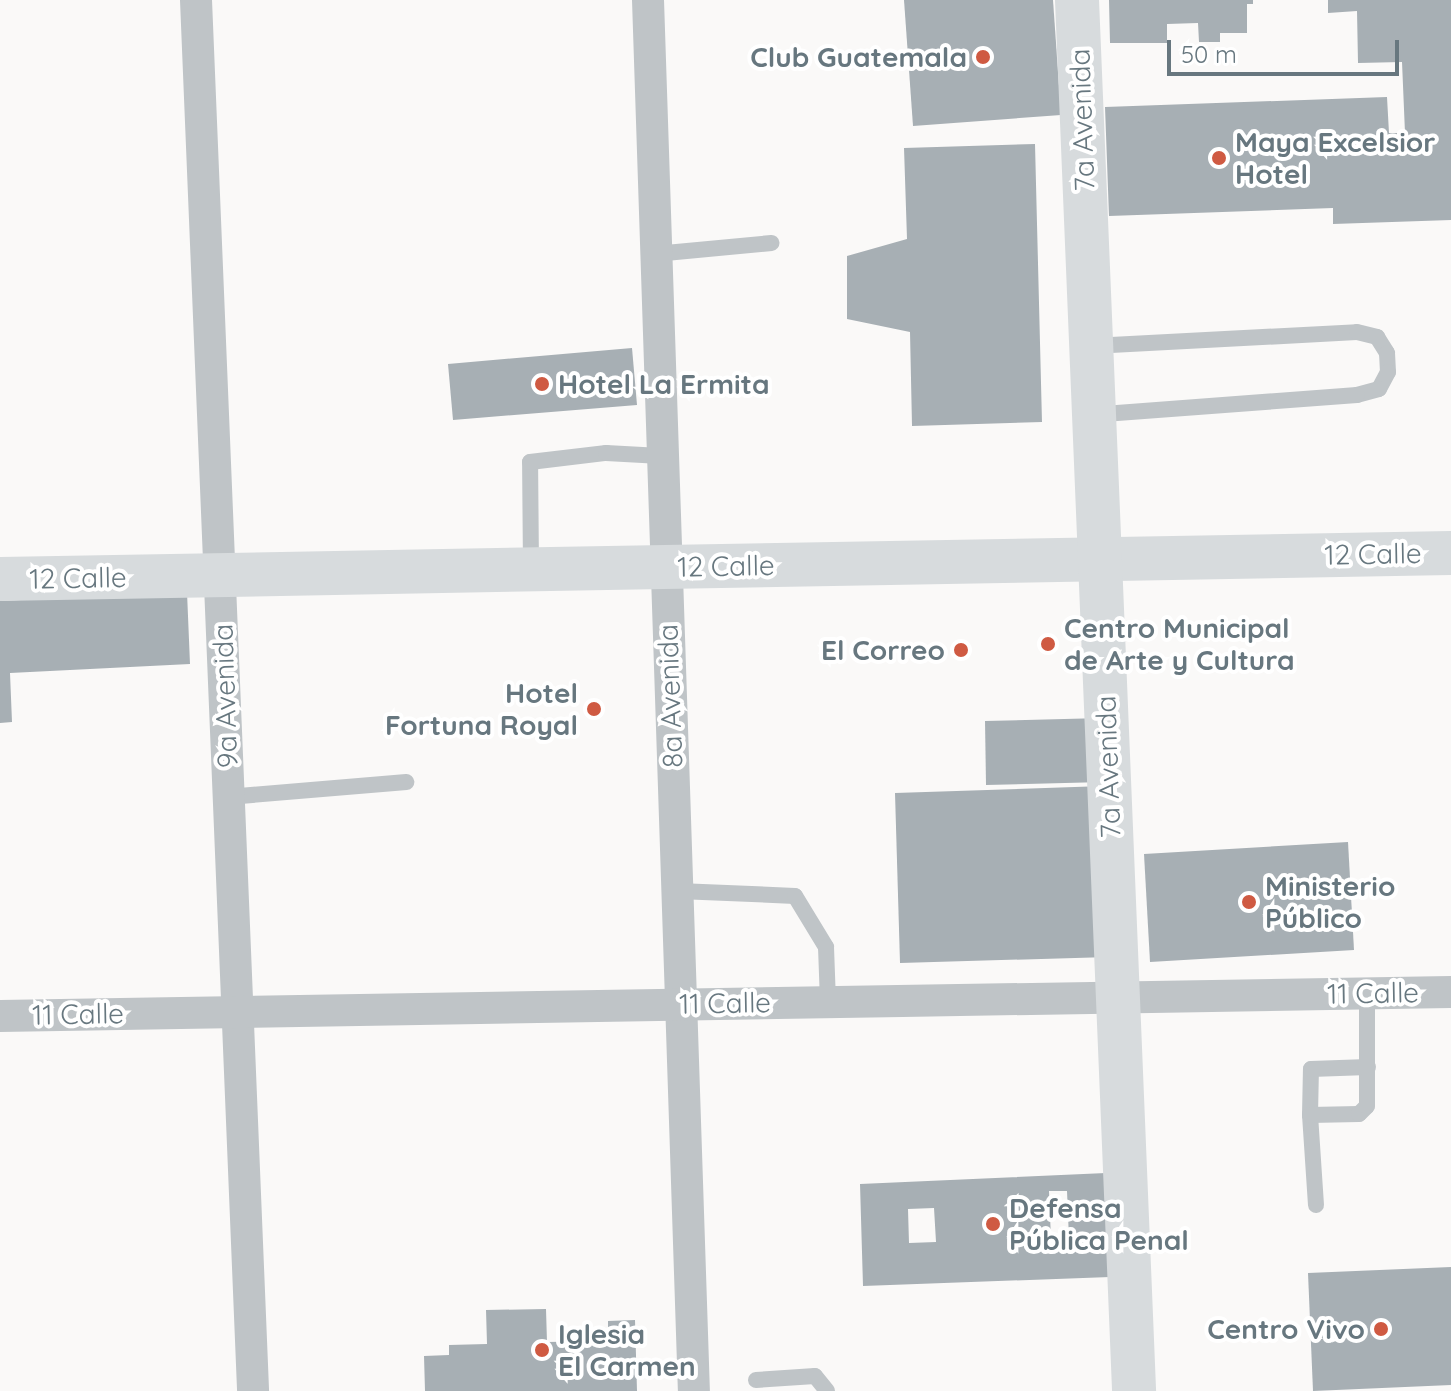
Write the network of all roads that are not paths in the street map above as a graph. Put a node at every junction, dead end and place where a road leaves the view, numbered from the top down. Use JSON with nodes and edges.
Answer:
{"nodes":[{"id":1,"x":196,"y":0,"type":"edge"},
{"id":2,"x":648,"y":0,"type":"edge"},
{"id":3,"x":1077,"y":0,"type":"edge"},
{"id":4,"x":771,"y":243,"type":"dead end"},
{"id":5,"x":655,"y":254,"type":"junction"},
{"id":6,"x":1091,"y":346,"type":"junction"},
{"id":7,"x":1092,"y":415,"type":"junction"},
{"id":8,"x":661,"y":456,"type":"junction"},
{"id":9,"x":1451,"y":553,"type":"edge"},
{"id":10,"x":1100,"y":559,"type":"junction"},
{"id":11,"x":665,"y":567,"type":"junction"},
{"id":12,"x":531,"y":569,"type":"junction"},
{"id":13,"x":220,"y":575,"type":"junction"},
{"id":14,"x":0,"y":579,"type":"edge"},
{"id":15,"x":406,"y":782,"type":"dead end"},
{"id":16,"x":228,"y":797,"type":"junction"},
{"id":17,"x":678,"y":891,"type":"junction"},
{"id":18,"x":1451,"y":992,"type":"edge"},
{"id":19,"x":1367,"y":993,"type":"junction"},
{"id":20,"x":1117,"y":997,"type":"junction"},
{"id":21,"x":828,"y":1001,"type":"junction"},
{"id":22,"x":683,"y":1004,"type":"junction"},
{"id":23,"x":236,"y":1011,"type":"junction"},
{"id":24,"x":0,"y":1016,"type":"edge"},
{"id":25,"x":1368,"y":1067,"type":"junction"},
{"id":26,"x":1310,"y":1115,"type":"junction"},
{"id":27,"x":1316,"y":1205,"type":"dead end"},
{"id":28,"x":756,"y":1380,"type":"dead end"},
{"id":29,"x":253,"y":1391,"type":"edge"},
{"id":30,"x":694,"y":1391,"type":"edge"},
{"id":31,"x":827,"y":1391,"type":"edge"},
{"id":32,"x":1134,"y":1391,"type":"edge"}],
"edges":[{"from":1,"to":13,"type":"street","name":"9a Avenida"},
{"from":2,"to":5,"type":"street","name":"8a Avenida"},
{"from":3,"to":6,"type":"street","name":"7a Avenida"},
{"from":4,"to":5,"type":"lane"},
{"from":5,"to":8,"type":"street","name":"8a Avenida"},
{"from":6,"to":7,"type":"street","name":"7a Avenida"},
{"from":6,"to":7,"type":"lane"},
{"from":7,"to":10,"type":"street","name":"7a Avenida"},
{"from":8,"to":11,"type":"street","name":"8a Avenida"},
{"from":8,"to":12,"type":"lane"},
{"from":9,"to":10,"type":"street","name":"12 Calle"},
{"from":10,"to":11,"type":"street","name":"12 Calle"},
{"from":10,"to":20,"type":"street","name":"7a Avenida"},
{"from":11,"to":12,"type":"street","name":"12 Calle"},
{"from":11,"to":17,"type":"street","name":"8a Avenida"},
{"from":12,"to":13,"type":"street","name":"12 Calle"},
{"from":13,"to":14,"type":"street","name":"12 Calle"},
{"from":13,"to":16,"type":"street","name":"9a Avenida"},
{"from":15,"to":16,"type":"lane"},
{"from":16,"to":23,"type":"street","name":"9a Avenida"},
{"from":17,"to":21,"type":"lane"},
{"from":17,"to":22,"type":"street","name":"8a Avenida"},
{"from":18,"to":19,"type":"street","name":"11 Calle"},
{"from":19,"to":20,"type":"street","name":"11 Calle"},
{"from":19,"to":25,"type":"lane"},
{"from":20,"to":21,"type":"street","name":"11 Calle"},
{"from":20,"to":32,"type":"street","name":"7a Avenida"},
{"from":21,"to":22,"type":"street","name":"11 Calle"},
{"from":22,"to":23,"type":"street","name":"11 Calle"},
{"from":22,"to":30,"type":"street","name":"8a Avenida"},
{"from":23,"to":24,"type":"street","name":"11 Calle"},
{"from":23,"to":29,"type":"street","name":"9a Avenida"},
{"from":25,"to":26,"type":"lane"},
{"from":25,"to":26,"type":"lane"},
{"from":26,"to":27,"type":"lane"},
{"from":28,"to":31,"type":"lane"}]}
